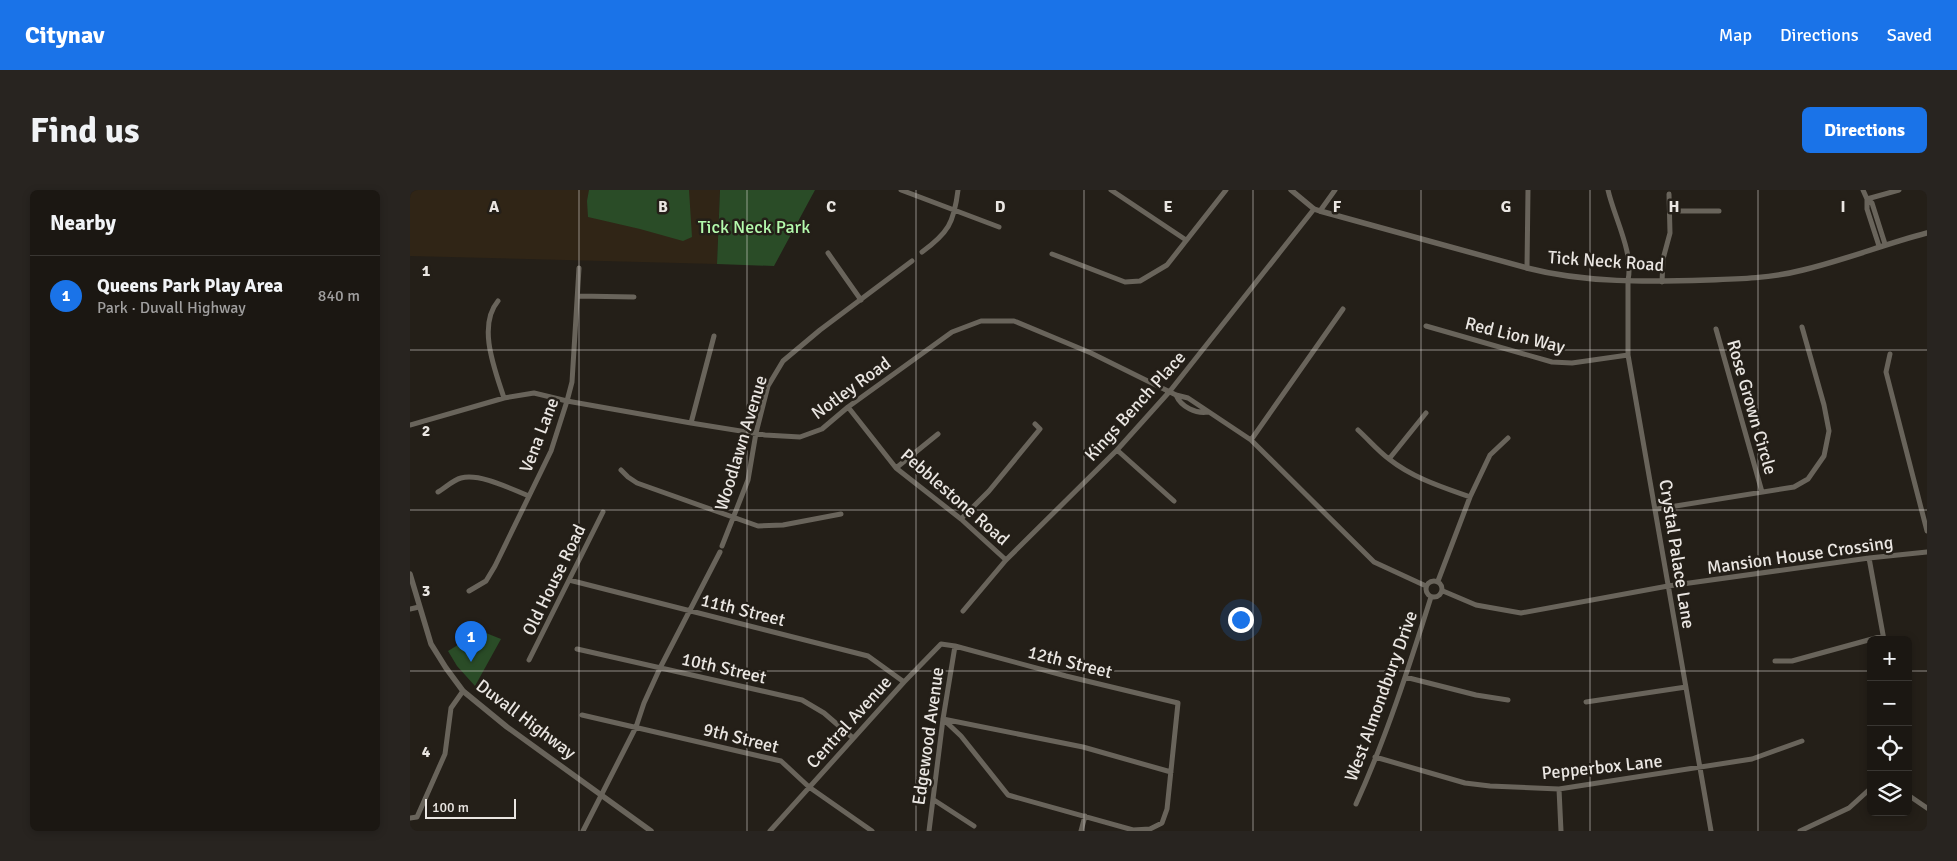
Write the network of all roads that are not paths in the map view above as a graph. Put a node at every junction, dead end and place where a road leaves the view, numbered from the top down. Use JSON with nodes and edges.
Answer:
{"nodes":[{"id":1,"x":901,"y":190,"type":"edge"},
{"id":2,"x":958,"y":190,"type":"edge"},
{"id":3,"x":1112,"y":190,"type":"edge"},
{"id":4,"x":1226,"y":190,"type":"edge"},
{"id":5,"x":1291,"y":190,"type":"edge"},
{"id":6,"x":1335,"y":190,"type":"edge"},
{"id":7,"x":1528,"y":190,"type":"edge"},
{"id":8,"x":1608,"y":190,"type":"edge"},
{"id":9,"x":1862,"y":190,"type":"edge"},
{"id":10,"x":1899,"y":190,"type":"edge"},
{"id":11,"x":1669,"y":194,"type":"dead end"},
{"id":12,"x":1867,"y":199,"type":"junction"},
{"id":13,"x":956,"y":210,"type":"junction"},
{"id":14,"x":1317,"y":210,"type":"junction"},
{"id":15,"x":1670,"y":211,"type":"junction"},
{"id":16,"x":1719,"y":211,"type":"dead end"},
{"id":17,"x":999,"y":227,"type":"dead end"},
{"id":18,"x":1927,"y":233,"type":"edge"},
{"id":19,"x":1186,"y":240,"type":"junction"},
{"id":20,"x":1882,"y":245,"type":"junction"},
{"id":21,"x":922,"y":252,"type":"dead end"},
{"id":22,"x":828,"y":253,"type":"dead end"},
{"id":23,"x":1052,"y":254,"type":"dead end"},
{"id":24,"x":912,"y":261,"type":"dead end"},
{"id":25,"x":579,"y":268,"type":"dead end"},
{"id":26,"x":1527,"y":268,"type":"junction"},
{"id":27,"x":1628,"y":280,"type":"junction"},
{"id":28,"x":1662,"y":282,"type":"junction"},
{"id":29,"x":578,"y":296,"type":"junction"},
{"id":30,"x":634,"y":298,"type":"dead end"},
{"id":31,"x":861,"y":300,"type":"junction"},
{"id":32,"x":498,"y":301,"type":"dead end"},
{"id":33,"x":1344,"y":309,"type":"dead end"},
{"id":34,"x":1426,"y":326,"type":"dead end"},
{"id":35,"x":1802,"y":327,"type":"dead end"},
{"id":36,"x":1716,"y":329,"type":"dead end"},
{"id":37,"x":714,"y":336,"type":"dead end"},
{"id":38,"x":1890,"y":354,"type":"dead end"},
{"id":39,"x":1628,"y":355,"type":"junction"},
{"id":40,"x":1170,"y":391,"type":"junction"},
{"id":41,"x":504,"y":398,"type":"junction"},
{"id":42,"x":567,"y":401,"type":"junction"},
{"id":43,"x":848,"y":407,"type":"junction"},
{"id":44,"x":1426,"y":413,"type":"dead end"},
{"id":45,"x":691,"y":423,"type":"junction"},
{"id":46,"x":410,"y":424,"type":"edge"},
{"id":47,"x":1035,"y":424,"type":"dead end"},
{"id":48,"x":1358,"y":430,"type":"dead end"},
{"id":49,"x":756,"y":433,"type":"junction"},
{"id":50,"x":938,"y":434,"type":"dead end"},
{"id":51,"x":1508,"y":438,"type":"dead end"},
{"id":52,"x":1251,"y":440,"type":"junction"},
{"id":53,"x":1117,"y":450,"type":"junction"},
{"id":54,"x":1389,"y":459,"type":"junction"},
{"id":55,"x":896,"y":468,"type":"junction"},
{"id":56,"x":621,"y":470,"type":"dead end"},
{"id":57,"x":438,"y":492,"type":"dead end"},
{"id":58,"x":1762,"y":492,"type":"junction"},
{"id":59,"x":529,"y":496,"type":"junction"},
{"id":60,"x":1470,"y":497,"type":"junction"},
{"id":61,"x":1174,"y":501,"type":"dead end"},
{"id":62,"x":1656,"y":509,"type":"junction"},
{"id":63,"x":603,"y":512,"type":"dead end"},
{"id":64,"x":841,"y":514,"type":"dead end"},
{"id":65,"x":734,"y":517,"type":"junction"},
{"id":66,"x":961,"y":519,"type":"junction"},
{"id":67,"x":1927,"y":531,"type":"edge"},
{"id":68,"x":1927,"y":552,"type":"edge"},
{"id":69,"x":1869,"y":558,"type":"junction"},
{"id":70,"x":1006,"y":560,"type":"junction"},
{"id":71,"x":410,"y":574,"type":"edge"},
{"id":72,"x":569,"y":580,"type":"junction"},
{"id":73,"x":1438,"y":581,"type":"junction"},
{"id":74,"x":1426,"y":586,"type":"junction"},
{"id":75,"x":1668,"y":586,"type":"junction"},
{"id":76,"x":469,"y":591,"type":"dead end"},
{"id":77,"x":1443,"y":591,"type":"junction"},
{"id":78,"x":1431,"y":598,"type":"junction"},
{"id":79,"x":419,"y":607,"type":"junction"},
{"id":80,"x":410,"y":609,"type":"edge"},
{"id":81,"x":963,"y":610,"type":"dead end"},
{"id":82,"x":691,"y":611,"type":"junction"},
{"id":83,"x":1883,"y":636,"type":"edge"},
{"id":84,"x":1867,"y":642,"type":"edge"},
{"id":85,"x":955,"y":646,"type":"junction"},
{"id":86,"x":577,"y":649,"type":"dead end"},
{"id":87,"x":529,"y":660,"type":"dead end"},
{"id":88,"x":1775,"y":661,"type":"dead end"},
{"id":89,"x":660,"y":668,"type":"junction"},
{"id":90,"x":1405,"y":677,"type":"junction"},
{"id":91,"x":904,"y":682,"type":"junction"},
{"id":92,"x":1686,"y":687,"type":"junction"},
{"id":93,"x":464,"y":691,"type":"junction"},
{"id":94,"x":1508,"y":700,"type":"dead end"},
{"id":95,"x":1586,"y":702,"type":"dead end"},
{"id":96,"x":582,"y":714,"type":"dead end"},
{"id":97,"x":943,"y":719,"type":"junction"},
{"id":98,"x":636,"y":727,"type":"junction"},
{"id":99,"x":853,"y":738,"type":"junction"},
{"id":100,"x":1802,"y":741,"type":"dead end"},
{"id":101,"x":1375,"y":758,"type":"junction"},
{"id":102,"x":1700,"y":769,"type":"junction"},
{"id":103,"x":1172,"y":772,"type":"junction"},
{"id":104,"x":809,"y":787,"type":"junction"},
{"id":105,"x":1559,"y":789,"type":"junction"},
{"id":106,"x":1867,"y":791,"type":"edge"},
{"id":107,"x":603,"y":795,"type":"junction"},
{"id":108,"x":1912,"y":798,"type":"edge"},
{"id":109,"x":934,"y":800,"type":"junction"},
{"id":110,"x":1356,"y":804,"type":"dead end"},
{"id":111,"x":1927,"y":808,"type":"edge"},
{"id":112,"x":1084,"y":816,"type":"junction"},
{"id":113,"x":410,"y":818,"type":"edge"},
{"id":114,"x":974,"y":826,"type":"dead end"},
{"id":115,"x":772,"y":830,"type":"edge"},
{"id":116,"x":1133,"y":830,"type":"edge"},
{"id":117,"x":583,"y":831,"type":"edge"},
{"id":118,"x":651,"y":831,"type":"edge"},
{"id":119,"x":872,"y":831,"type":"edge"},
{"id":120,"x":929,"y":831,"type":"edge"},
{"id":121,"x":1081,"y":831,"type":"edge"},
{"id":122,"x":1561,"y":831,"type":"edge"},
{"id":123,"x":1711,"y":831,"type":"edge"},
{"id":124,"x":1800,"y":831,"type":"edge"}],
"edges":[{"from":1,"to":13,"type":"street"},
{"from":2,"to":13,"type":"street"},
{"from":3,"to":19,"type":"street"},
{"from":4,"to":19,"type":"street"},
{"from":5,"to":14,"type":"street","name":"Tick Neck Road"},
{"from":6,"to":14,"type":"street","name":"Kings Bench Place"},
{"from":7,"to":26,"type":"street"},
{"from":8,"to":27,"type":"street","name":"Crystal Palace Lane"},
{"from":9,"to":12,"type":"street"},
{"from":10,"to":12,"type":"street"},
{"from":11,"to":15,"type":"street"},
{"from":12,"to":20,"type":"street"},
{"from":13,"to":17,"type":"street"},
{"from":13,"to":21,"type":"street"},
{"from":14,"to":26,"type":"street","name":"Tick Neck Road"},
{"from":14,"to":40,"type":"street","name":"Kings Bench Place"},
{"from":15,"to":16,"type":"street"},
{"from":15,"to":28,"type":"street"},
{"from":18,"to":20,"type":"street","name":"Tick Neck Road"},
{"from":19,"to":23,"type":"street"},
{"from":20,"to":28,"type":"street","name":"Tick Neck Road"},
{"from":22,"to":31,"type":"street"},
{"from":24,"to":31,"type":"street","name":"Woodlawn Avenue"},
{"from":25,"to":29,"type":"street","name":"Vena Lane"},
{"from":26,"to":27,"type":"street","name":"Tick Neck Road"},
{"from":27,"to":28,"type":"street","name":"Tick Neck Road"},
{"from":27,"to":39,"type":"street","name":"Crystal Palace Lane"},
{"from":29,"to":30,"type":"street"},
{"from":29,"to":42,"type":"street","name":"Vena Lane"},
{"from":31,"to":49,"type":"street","name":"Woodlawn Avenue"},
{"from":32,"to":41,"type":"street"},
{"from":33,"to":52,"type":"street"},
{"from":34,"to":39,"type":"street","name":"Red Lion Way"},
{"from":35,"to":58,"type":"street"},
{"from":36,"to":58,"type":"street","name":"Rose Grown Circle"},
{"from":37,"to":45,"type":"street"},
{"from":38,"to":67,"type":"street"},
{"from":39,"to":62,"type":"street","name":"Crystal Palace Lane"},
{"from":40,"to":43,"type":"street","name":"Notley Road"},
{"from":40,"to":52,"type":"street"},
{"from":40,"to":53,"type":"street","name":"Kings Bench Place"},
{"from":41,"to":42,"type":"street","name":"Notley Road"},
{"from":41,"to":46,"type":"street","name":"Notley Road"},
{"from":42,"to":45,"type":"street","name":"Notley Road"},
{"from":42,"to":59,"type":"street","name":"Vena Lane"},
{"from":43,"to":49,"type":"street","name":"Notley Road"},
{"from":43,"to":55,"type":"street","name":"Pebblestone Road"},
{"from":44,"to":54,"type":"street"},
{"from":45,"to":49,"type":"street","name":"Notley Road"},
{"from":47,"to":66,"type":"street"},
{"from":48,"to":54,"type":"street"},
{"from":49,"to":65,"type":"street","name":"Woodlawn Avenue"},
{"from":50,"to":55,"type":"street"},
{"from":51,"to":60,"type":"street"},
{"from":52,"to":74,"type":"street"},
{"from":53,"to":61,"type":"street"},
{"from":53,"to":70,"type":"street","name":"Kings Bench Place"},
{"from":54,"to":60,"type":"street"},
{"from":55,"to":66,"type":"street","name":"Pebblestone Road"},
{"from":56,"to":65,"type":"street"},
{"from":57,"to":59,"type":"street"},
{"from":58,"to":62,"type":"street"},
{"from":59,"to":76,"type":"street","name":"Vena Lane"},
{"from":60,"to":73,"type":"street"},
{"from":62,"to":75,"type":"street","name":"Crystal Palace Lane"},
{"from":63,"to":72,"type":"street","name":"Old House Road"},
{"from":64,"to":65,"type":"street"},
{"from":65,"to":82,"type":"street","name":"Woodlawn Avenue"},
{"from":66,"to":70,"type":"street","name":"Pebblestone Road"},
{"from":68,"to":69,"type":"street","name":"Mansion House Crossing"},
{"from":69,"to":75,"type":"street","name":"Mansion House Crossing"},
{"from":69,"to":83,"type":"street"},
{"from":70,"to":81,"type":"street","name":"Kings Bench Place"},
{"from":71,"to":79,"type":"street","name":"Duvall Highway"},
{"from":72,"to":82,"type":"street","name":"11th Street"},
{"from":72,"to":87,"type":"street","name":"Old House Road"},
{"from":73,"to":74,"type":"street"},
{"from":73,"to":77,"type":"street"},
{"from":74,"to":78,"type":"street"},
{"from":75,"to":77,"type":"street","name":"Mansion House Crossing"},
{"from":75,"to":92,"type":"street","name":"Crystal Palace Lane"},
{"from":77,"to":78,"type":"street"},
{"from":78,"to":90,"type":"street","name":"West Almondbury Drive"},
{"from":79,"to":80,"type":"street"},
{"from":79,"to":93,"type":"street","name":"Duvall Highway"},
{"from":82,"to":89,"type":"street","name":"Woodlawn Avenue"},
{"from":82,"to":91,"type":"street","name":"11th Street"},
{"from":84,"to":88,"type":"street"},
{"from":85,"to":91,"type":"street","name":"Central Avenue"},
{"from":85,"to":97,"type":"street","name":"Edgewood Avenue"},
{"from":85,"to":103,"type":"street","name":"12th Street"},
{"from":86,"to":89,"type":"street","name":"10th Street"},
{"from":89,"to":98,"type":"street","name":"Woodlawn Avenue"},
{"from":89,"to":99,"type":"street","name":"10th Street"},
{"from":90,"to":94,"type":"street"},
{"from":90,"to":101,"type":"street","name":"West Almondbury Drive"},
{"from":91,"to":99,"type":"street","name":"Central Avenue"},
{"from":92,"to":95,"type":"street"},
{"from":92,"to":102,"type":"street","name":"Crystal Palace Lane"},
{"from":93,"to":107,"type":"street","name":"Duvall Highway"},
{"from":93,"to":113,"type":"street"},
{"from":96,"to":98,"type":"street","name":"9th Street"},
{"from":97,"to":103,"type":"street"},
{"from":97,"to":109,"type":"street","name":"Edgewood Avenue"},
{"from":97,"to":112,"type":"street"},
{"from":98,"to":104,"type":"street","name":"9th Street"},
{"from":98,"to":107,"type":"street","name":"Woodlawn Avenue"},
{"from":99,"to":104,"type":"street","name":"Central Avenue"},
{"from":100,"to":102,"type":"street","name":"Pepperbox Lane"},
{"from":101,"to":105,"type":"street","name":"Pepperbox Lane"},
{"from":101,"to":110,"type":"street","name":"West Almondbury Drive"},
{"from":102,"to":105,"type":"street","name":"Pepperbox Lane"},
{"from":102,"to":123,"type":"street","name":"Crystal Palace Lane"},
{"from":103,"to":116,"type":"street"},
{"from":104,"to":115,"type":"street","name":"Central Avenue"},
{"from":104,"to":119,"type":"street","name":"9th Street"},
{"from":105,"to":122,"type":"street"},
{"from":106,"to":124,"type":"street"},
{"from":107,"to":117,"type":"street","name":"Woodlawn Avenue"},
{"from":107,"to":118,"type":"street","name":"Duvall Highway"},
{"from":108,"to":111,"type":"street"},
{"from":109,"to":114,"type":"street"},
{"from":109,"to":120,"type":"street","name":"Edgewood Avenue"},
{"from":112,"to":116,"type":"street"},
{"from":112,"to":121,"type":"street"}]}
